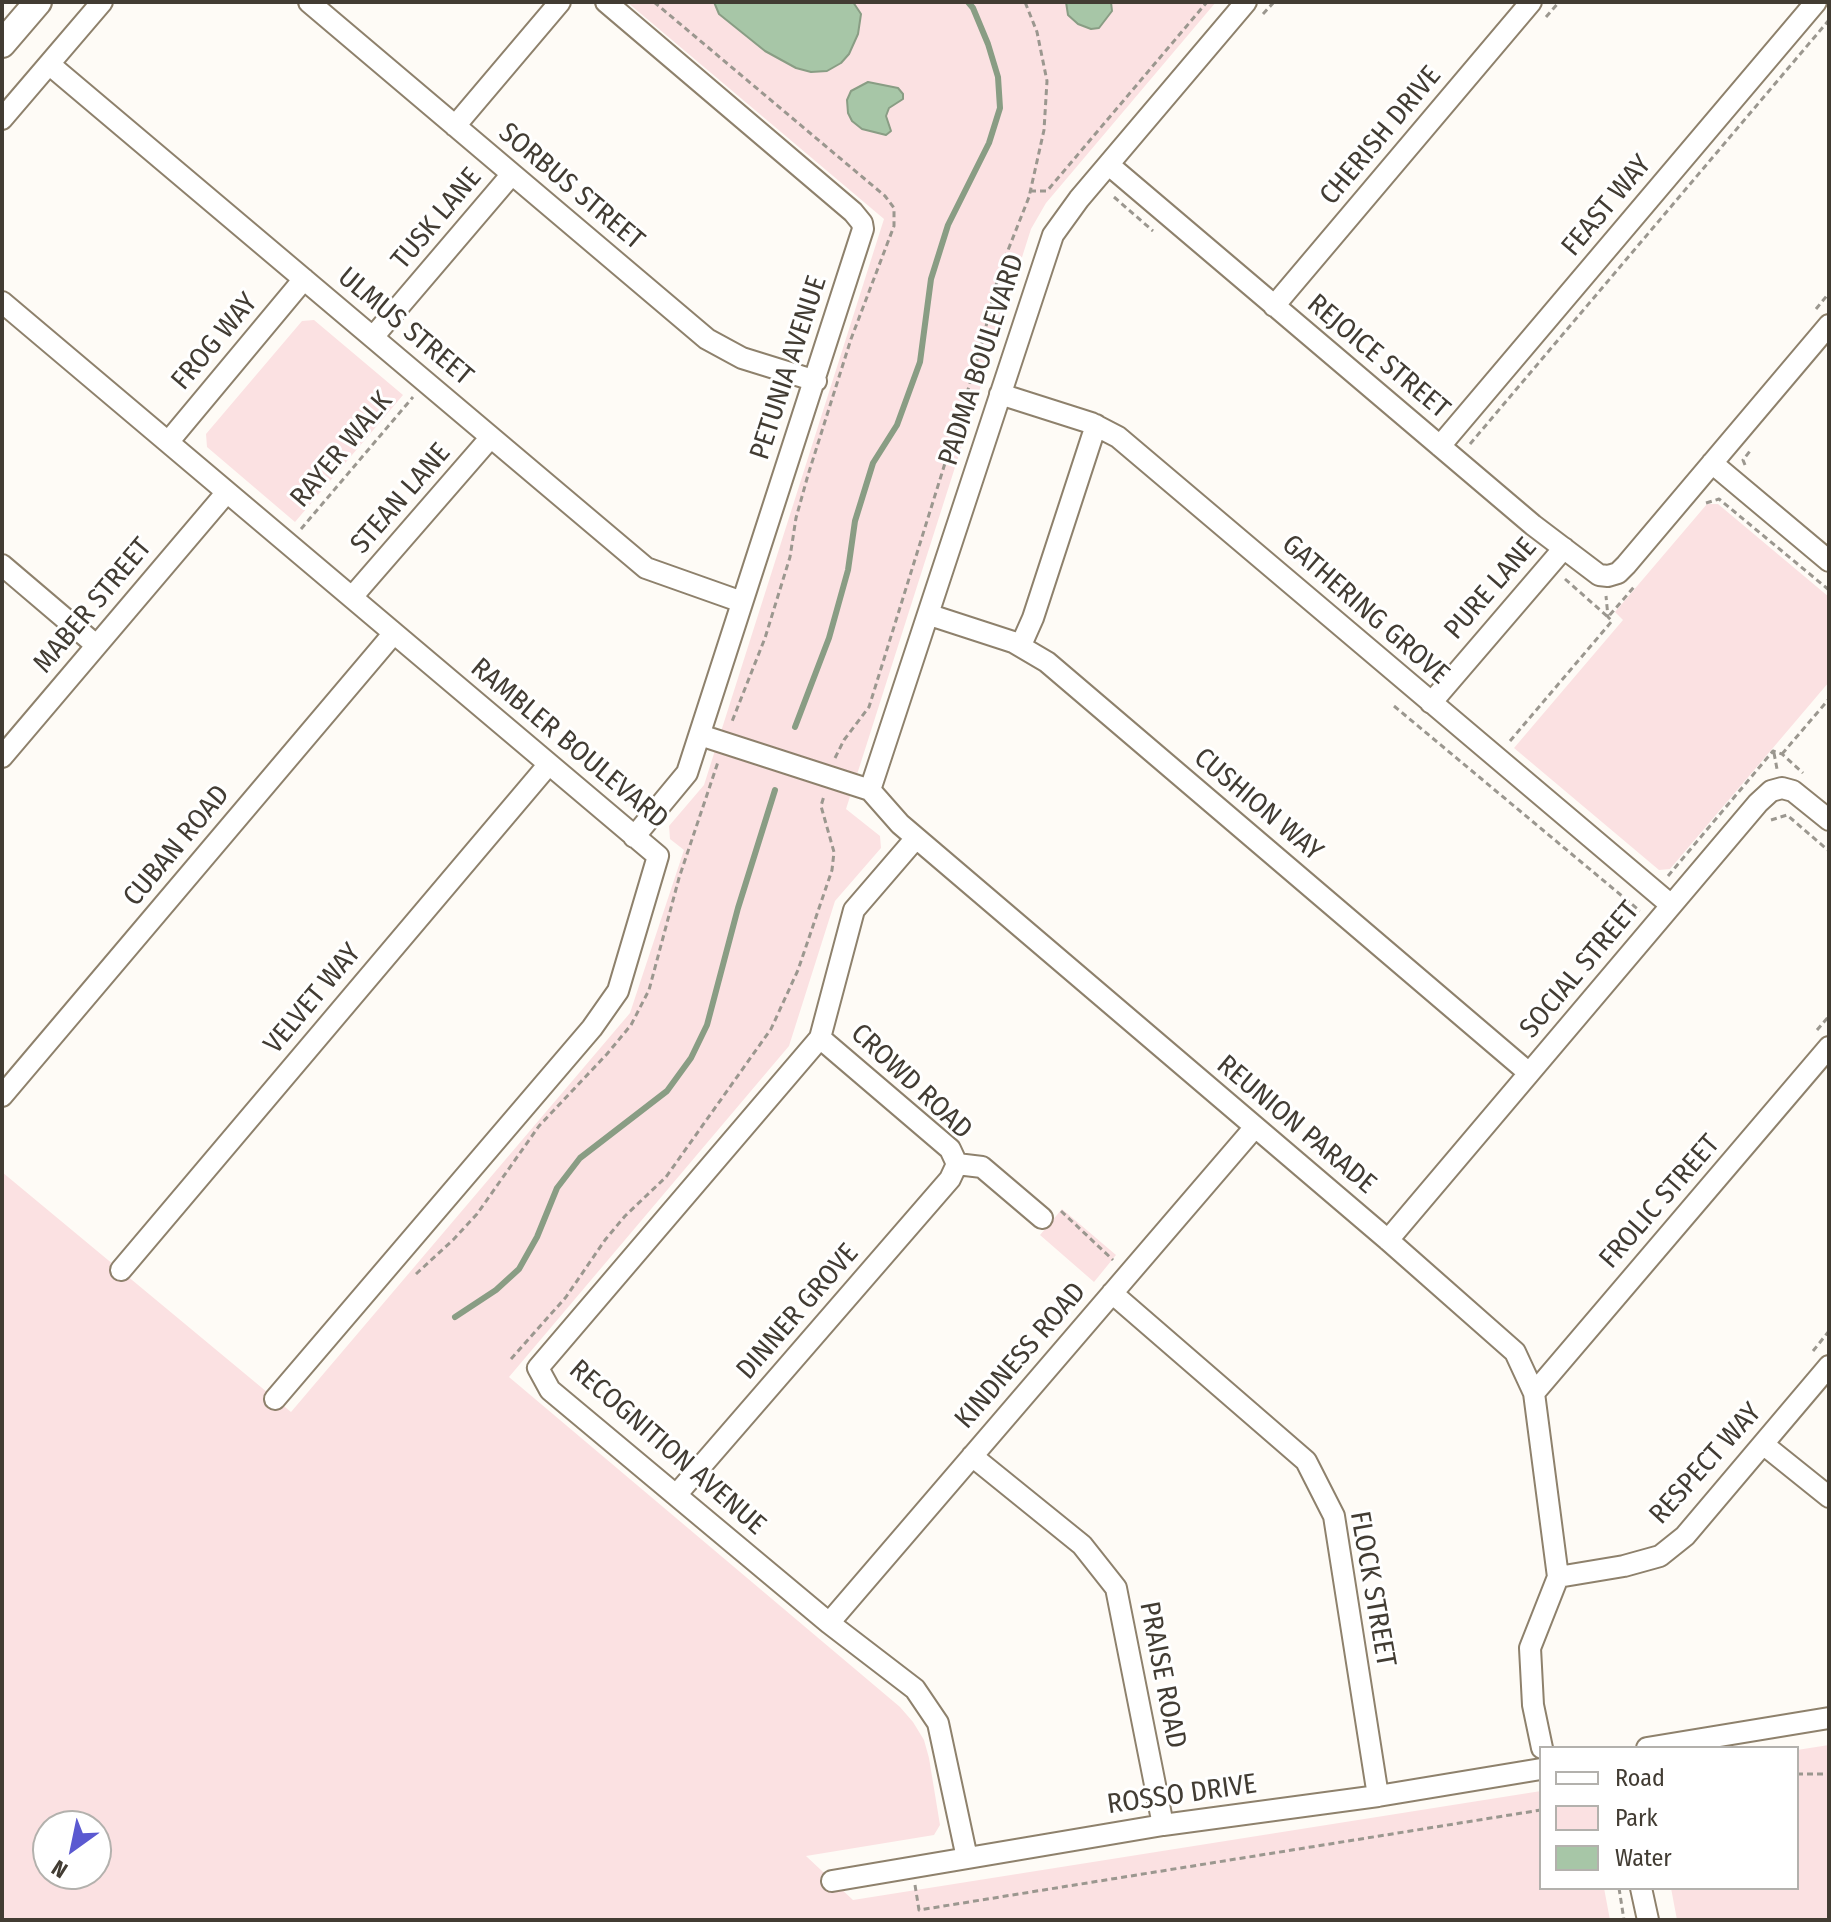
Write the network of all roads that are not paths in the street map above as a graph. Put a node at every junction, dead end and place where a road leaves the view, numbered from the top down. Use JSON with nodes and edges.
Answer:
{"nodes":[{"id":1,"x":14,"y":2,"type":"edge"},
{"id":2,"x":38,"y":2,"type":"edge"},
{"id":3,"x":102,"y":2,"type":"edge"},
{"id":4,"x":309,"y":2,"type":"edge"},
{"id":5,"x":560,"y":2,"type":"edge"},
{"id":6,"x":606,"y":2,"type":"edge"},
{"id":7,"x":1246,"y":2,"type":"edge"},
{"id":8,"x":1531,"y":2,"type":"edge"},
{"id":9,"x":1816,"y":2,"type":"edge"},
{"id":10,"x":2,"y":18,"type":"edge"},
{"id":11,"x":2,"y":44,"type":"edge"},
{"id":12,"x":49,"y":64,"type":"junction"},
{"id":13,"x":2,"y":119,"type":"edge"},
{"id":14,"x":455,"y":126,"type":"junction"},
{"id":15,"x":1109,"y":165,"type":"junction"},
{"id":16,"x":512,"y":174,"type":"junction"},
{"id":17,"x":304,"y":279,"type":"junction"},
{"id":18,"x":2,"y":302,"type":"edge"},
{"id":19,"x":1274,"y":306,"type":"junction"},
{"id":20,"x":1829,"y":325,"type":"edge"},
{"id":21,"x":373,"y":337,"type":"junction"},
{"id":22,"x":816,"y":381,"type":"junction"},
{"id":23,"x":1000,"y":394,"type":"junction"},
{"id":24,"x":1096,"y":425,"type":"junction"},
{"id":25,"x":491,"y":437,"type":"junction"},
{"id":26,"x":169,"y":441,"type":"junction"},
{"id":27,"x":1440,"y":446,"type":"junction"},
{"id":28,"x":1712,"y":463,"type":"junction"},
{"id":29,"x":227,"y":492,"type":"junction"},
{"id":30,"x":1564,"y":548,"type":"junction"},
{"id":31,"x":1829,"y":561,"type":"edge"},
{"id":32,"x":2,"y":565,"type":"edge"},
{"id":33,"x":352,"y":597,"type":"junction"},
{"id":34,"x":742,"y":602,"type":"junction"},
{"id":35,"x":930,"y":615,"type":"junction"},
{"id":36,"x":394,"y":633,"type":"junction"},
{"id":37,"x":96,"y":645,"type":"junction"},
{"id":38,"x":1021,"y":645,"type":"junction"},
{"id":39,"x":1431,"y":703,"type":"junction"},
{"id":40,"x":700,"y":735,"type":"junction"},
{"id":41,"x":2,"y":757,"type":"edge"},
{"id":42,"x":549,"y":764,"type":"junction"},
{"id":43,"x":870,"y":790,"type":"junction"},
{"id":44,"x":1829,"y":820,"type":"edge"},
{"id":45,"x":634,"y":837,"type":"junction"},
{"id":46,"x":916,"y":838,"type":"junction"},
{"id":47,"x":1671,"y":905,"type":"junction"},
{"id":48,"x":820,"y":1038,"type":"junction"},
{"id":49,"x":1829,"y":1047,"type":"edge"},
{"id":50,"x":1529,"y":1073,"type":"junction"},
{"id":51,"x":2,"y":1096,"type":"edge"},
{"id":52,"x":1255,"y":1127,"type":"junction"},
{"id":53,"x":957,"y":1164,"type":"junction"},
{"id":54,"x":1042,"y":1218,"type":"dead end"},
{"id":55,"x":1388,"y":1240,"type":"junction"},
{"id":56,"x":121,"y":1270,"type":"dead end"},
{"id":57,"x":1112,"y":1293,"type":"junction"},
{"id":58,"x":1829,"y":1366,"type":"edge"},
{"id":59,"x":1534,"y":1393,"type":"junction"},
{"id":60,"x":275,"y":1399,"type":"dead end"},
{"id":61,"x":1763,"y":1444,"type":"junction"},
{"id":62,"x":972,"y":1456,"type":"junction"},
{"id":63,"x":677,"y":1494,"type":"junction"},
{"id":64,"x":1829,"y":1497,"type":"edge"},
{"id":65,"x":1558,"y":1577,"type":"junction"},
{"id":66,"x":829,"y":1623,"type":"junction"},
{"id":67,"x":1829,"y":1718,"type":"edge"},
{"id":68,"x":1542,"y":1746,"type":"edge"},
{"id":69,"x":1659,"y":1746,"type":"edge"},
{"id":70,"x":1539,"y":1769,"type":"edge"},
{"id":71,"x":1378,"y":1796,"type":"junction"},
{"id":72,"x":1163,"y":1825,"type":"junction"},
{"id":73,"x":967,"y":1858,"type":"junction"},
{"id":74,"x":832,"y":1881,"type":"dead end"},
{"id":75,"x":1641,"y":1890,"type":"edge"},
{"id":76,"x":1648,"y":1920,"type":"edge"}],
"edges":[{"from":1,"to":10,"type":"main road"},
{"from":2,"to":11,"type":"main road"},
{"from":3,"to":12,"type":"street"},
{"from":4,"to":14,"type":"street","name":"SORBUS STREET"},
{"from":5,"to":14,"type":"street"},
{"from":6,"to":22,"type":"street","name":"PETUNIA AVENUE"},
{"from":7,"to":15,"type":"street","name":"PADMA BOULEVARD"},
{"from":8,"to":19,"type":"street","name":"CHERISH DRIVE"},
{"from":9,"to":27,"type":"street","name":"FEAST WAY"},
{"from":12,"to":13,"type":"street"},
{"from":12,"to":17,"type":"street","name":"ULMUS STREET"},
{"from":14,"to":16,"type":"street","name":"SORBUS STREET"},
{"from":15,"to":19,"type":"street","name":"REJOICE STREET"},
{"from":15,"to":23,"type":"street","name":"PADMA BOULEVARD"},
{"from":16,"to":21,"type":"street","name":"TUSK LANE"},
{"from":16,"to":22,"type":"street","name":"SORBUS STREET"},
{"from":17,"to":21,"type":"street","name":"ULMUS STREET"},
{"from":17,"to":26,"type":"street","name":"FROG WAY"},
{"from":18,"to":26,"type":"street","name":"RAMBLER BOULEVARD"},
{"from":19,"to":27,"type":"street","name":"REJOICE STREET"},
{"from":20,"to":28,"type":"street"},
{"from":21,"to":25,"type":"street","name":"ULMUS STREET"},
{"from":22,"to":34,"type":"street","name":"PETUNIA AVENUE"},
{"from":23,"to":24,"type":"street","name":"GATHERING GROVE"},
{"from":23,"to":35,"type":"street","name":"PADMA BOULEVARD"},
{"from":24,"to":38,"type":"street"},
{"from":24,"to":39,"type":"street","name":"GATHERING GROVE"},
{"from":25,"to":33,"type":"street","name":"STEAN LANE"},
{"from":25,"to":34,"type":"street","name":"ULMUS STREET"},
{"from":26,"to":29,"type":"street","name":"RAMBLER BOULEVARD"},
{"from":27,"to":30,"type":"street","name":"REJOICE STREET"},
{"from":28,"to":30,"type":"street","name":"REJOICE STREET"},
{"from":28,"to":31,"type":"street"},
{"from":29,"to":33,"type":"street","name":"RAMBLER BOULEVARD"},
{"from":29,"to":37,"type":"street","name":"MABER STREET"},
{"from":30,"to":39,"type":"street","name":"PURE LANE"},
{"from":32,"to":37,"type":"street"},
{"from":33,"to":36,"type":"street","name":"RAMBLER BOULEVARD"},
{"from":34,"to":40,"type":"street","name":"PETUNIA AVENUE"},
{"from":35,"to":38,"type":"street","name":"CUSHION WAY"},
{"from":35,"to":43,"type":"street","name":"PADMA BOULEVARD"},
{"from":36,"to":42,"type":"street","name":"RAMBLER BOULEVARD"},
{"from":36,"to":51,"type":"street","name":"CUBAN ROAD"},
{"from":37,"to":41,"type":"street","name":"MABER STREET"},
{"from":38,"to":50,"type":"street","name":"CUSHION WAY"},
{"from":39,"to":47,"type":"street","name":"GATHERING GROVE"},
{"from":40,"to":43,"type":"street","name":"REUNION PARADE"},
{"from":40,"to":45,"type":"street","name":"PETUNIA AVENUE"},
{"from":42,"to":45,"type":"street","name":"RAMBLER BOULEVARD"},
{"from":42,"to":56,"type":"street","name":"VELVET WAY"},
{"from":43,"to":46,"type":"street","name":"REUNION PARADE"},
{"from":44,"to":47,"type":"street","name":"SOCIAL STREET"},
{"from":45,"to":60,"type":"street","name":"RAMBLER BOULEVARD"},
{"from":46,"to":48,"type":"street","name":"RECOGNITION AVENUE"},
{"from":46,"to":52,"type":"street","name":"REUNION PARADE"},
{"from":47,"to":50,"type":"street","name":"SOCIAL STREET"},
{"from":48,"to":53,"type":"street","name":"CROWD ROAD"},
{"from":48,"to":63,"type":"street","name":"RECOGNITION AVENUE"},
{"from":49,"to":59,"type":"street","name":"FROLIC STREET"},
{"from":50,"to":55,"type":"street","name":"SOCIAL STREET"},
{"from":52,"to":55,"type":"street","name":"REUNION PARADE"},
{"from":52,"to":57,"type":"street","name":"KINDNESS ROAD"},
{"from":53,"to":54,"type":"street","name":"CROWD ROAD"},
{"from":53,"to":63,"type":"street","name":"DINNER GROVE"},
{"from":55,"to":59,"type":"street","name":"REUNION PARADE"},
{"from":57,"to":62,"type":"street","name":"KINDNESS ROAD"},
{"from":57,"to":71,"type":"street","name":"FLOCK STREET"},
{"from":58,"to":61,"type":"street","name":"RESPECT WAY"},
{"from":59,"to":65,"type":"street","name":"REUNION PARADE"},
{"from":61,"to":64,"type":"street"},
{"from":61,"to":65,"type":"street","name":"RESPECT WAY"},
{"from":62,"to":66,"type":"street","name":"KINDNESS ROAD"},
{"from":62,"to":72,"type":"street","name":"PRAISE ROAD"},
{"from":63,"to":66,"type":"street","name":"RECOGNITION AVENUE"},
{"from":65,"to":68,"type":"street","name":"REUNION PARADE"},
{"from":66,"to":73,"type":"street","name":"RECOGNITION AVENUE"},
{"from":67,"to":69,"type":"street"},
{"from":70,"to":71,"type":"street","name":"ROSSO DRIVE"},
{"from":71,"to":72,"type":"street","name":"ROSSO DRIVE"},
{"from":72,"to":73,"type":"street","name":"ROSSO DRIVE"},
{"from":73,"to":74,"type":"street","name":"ROSSO DRIVE"},
{"from":75,"to":76,"type":"street"}]}
